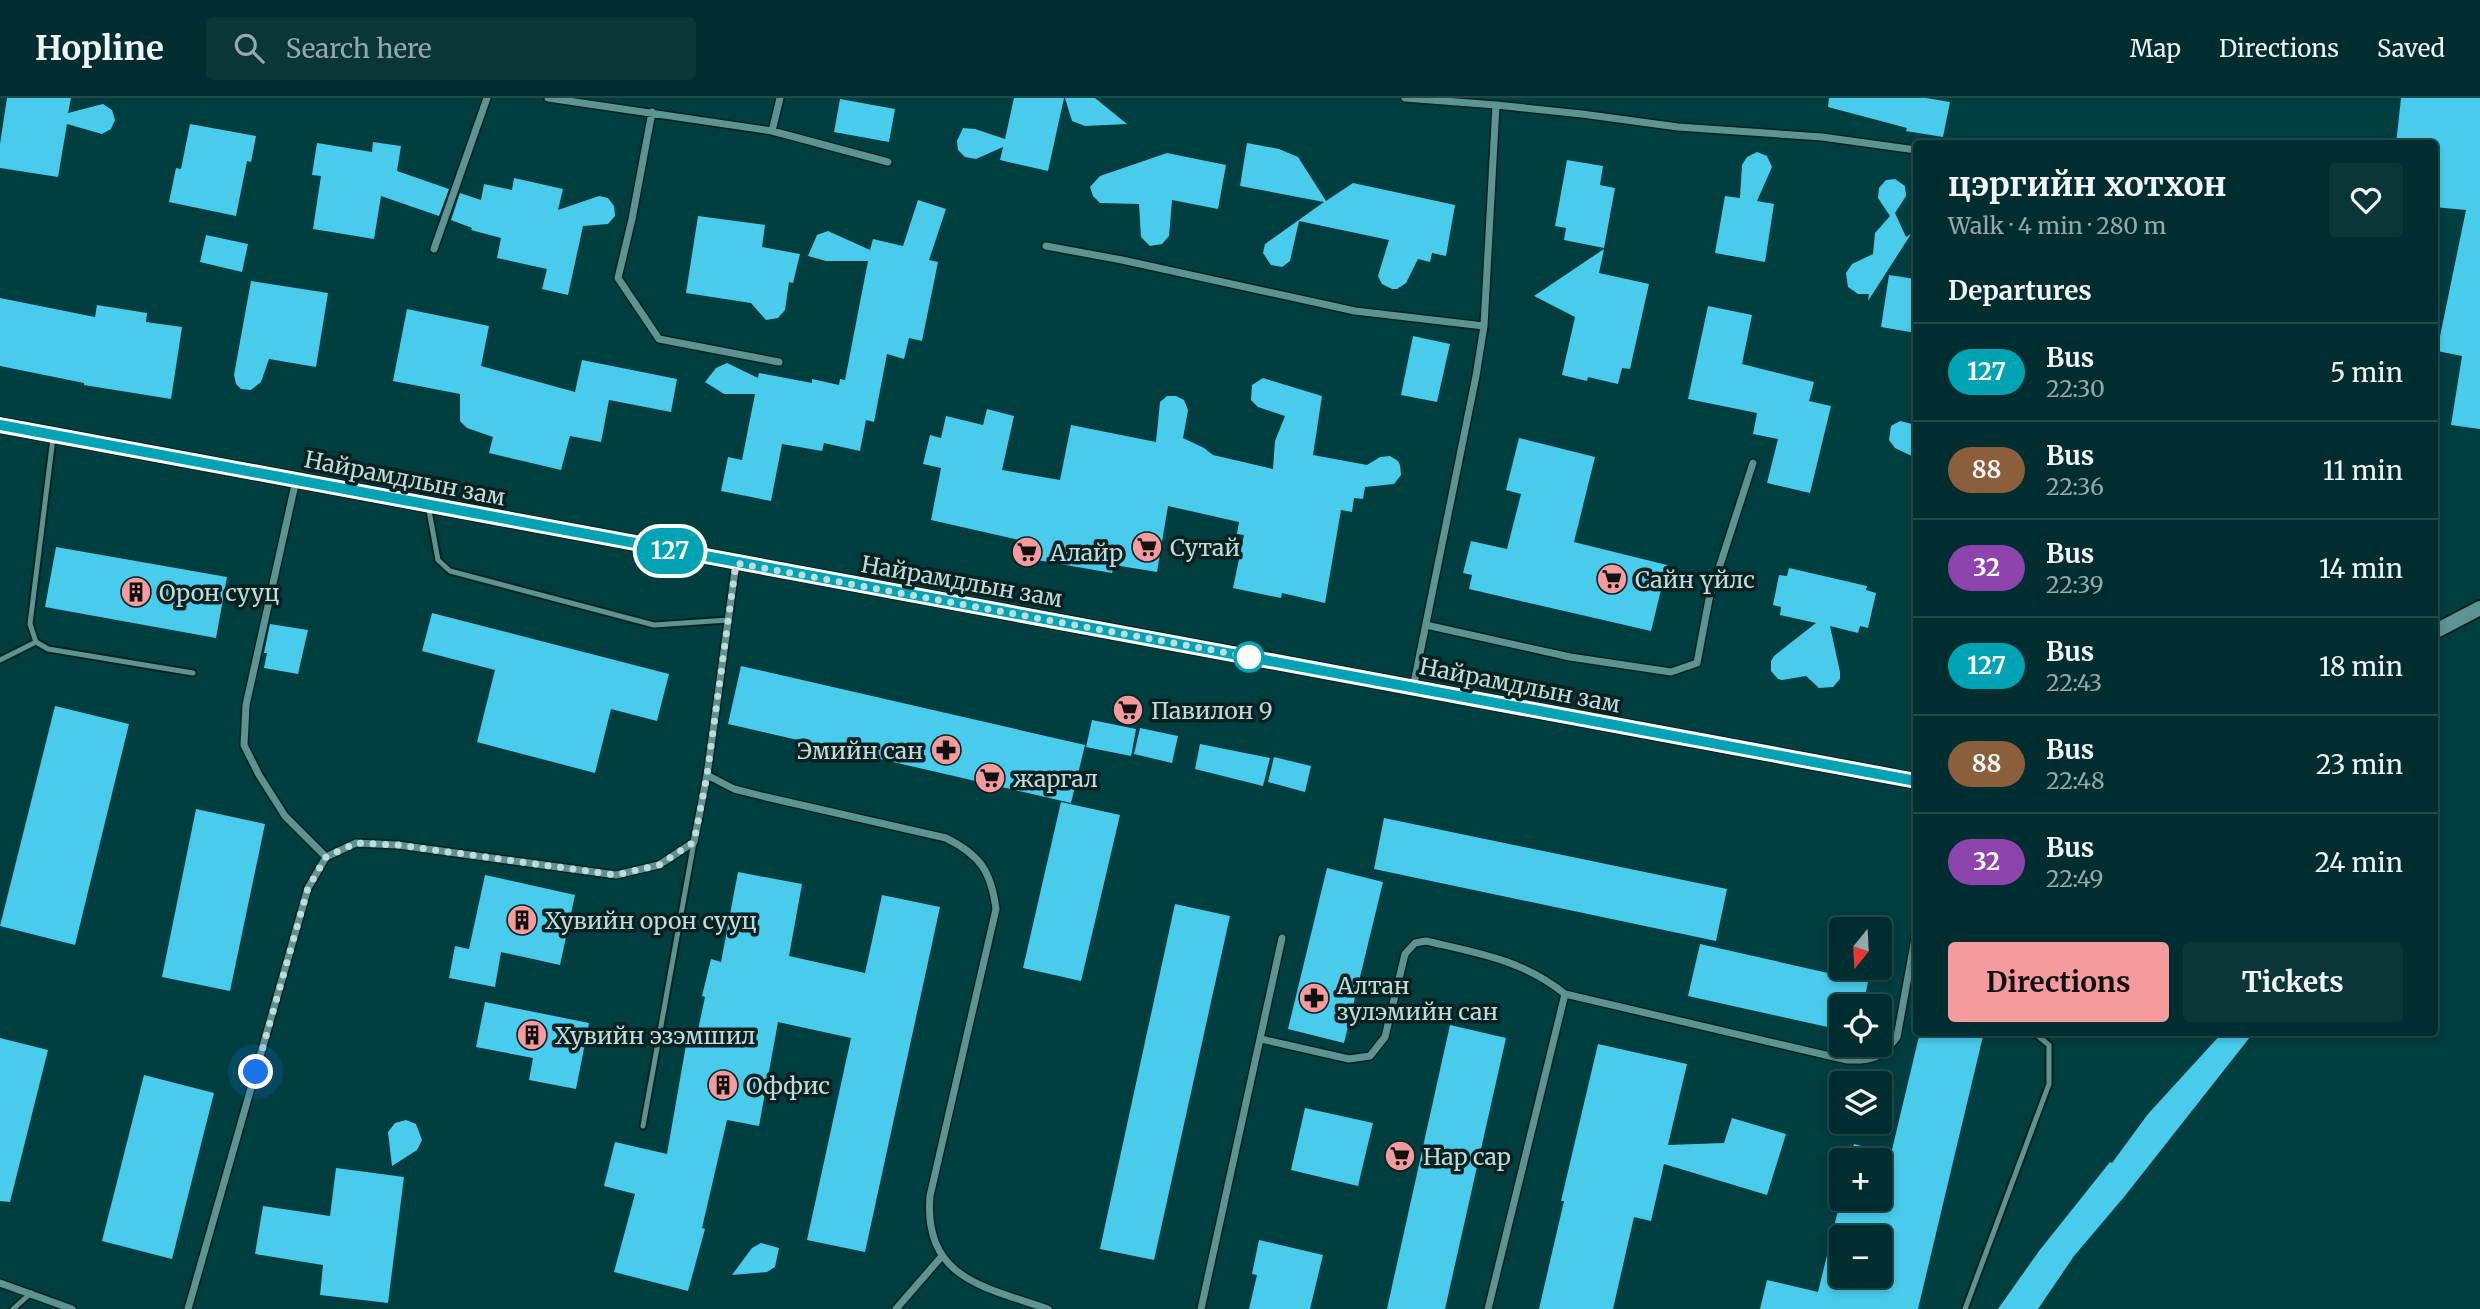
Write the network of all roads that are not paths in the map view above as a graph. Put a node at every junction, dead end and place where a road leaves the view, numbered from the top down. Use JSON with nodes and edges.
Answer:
{"nodes":[{"id":1,"x":487,"y":98,"type":"edge"},
{"id":2,"x":548,"y":98,"type":"edge"},
{"id":3,"x":780,"y":98,"type":"edge"},
{"id":4,"x":1405,"y":98,"type":"edge"},
{"id":5,"x":1490,"y":98,"type":"edge"},
{"id":6,"x":1496,"y":105,"type":"junction"},
{"id":7,"x":652,"y":112,"type":"junction"},
{"id":8,"x":772,"y":131,"type":"junction"},
{"id":9,"x":1913,"y":150,"type":"edge"},
{"id":10,"x":888,"y":162,"type":"dead end"},
{"id":11,"x":1046,"y":246,"type":"dead end"},
{"id":12,"x":434,"y":249,"type":"dead end"},
{"id":13,"x":1484,"y":326,"type":"junction"},
{"id":14,"x":779,"y":362,"type":"dead end"},
{"id":15,"x":0,"y":425,"type":"edge"},
{"id":16,"x":54,"y":435,"type":"junction"},
{"id":17,"x":1753,"y":463,"type":"dead end"},
{"id":18,"x":296,"y":480,"type":"junction"},
{"id":19,"x":428,"y":505,"type":"junction"},
{"id":20,"x":736,"y":563,"type":"junction"},
{"id":21,"x":2480,"y":608,"type":"edge"},
{"id":22,"x":729,"y":620,"type":"junction"},
{"id":23,"x":1426,"y":625,"type":"junction"},
{"id":24,"x":2438,"y":630,"type":"edge"},
{"id":25,"x":36,"y":642,"type":"junction"},
{"id":26,"x":0,"y":660,"type":"edge"},
{"id":27,"x":192,"y":673,"type":"dead end"},
{"id":28,"x":1413,"y":689,"type":"junction"},
{"id":29,"x":707,"y":775,"type":"junction"},
{"id":30,"x":1913,"y":780,"type":"edge"},
{"id":31,"x":694,"y":842,"type":"junction"},
{"id":32,"x":326,"y":857,"type":"junction"},
{"id":33,"x":1282,"y":938,"type":"dead end"},
{"id":34,"x":1913,"y":976,"type":"edge"},
{"id":35,"x":1565,"y":994,"type":"junction"},
{"id":36,"x":2038,"y":1036,"type":"edge"},
{"id":37,"x":1261,"y":1040,"type":"junction"},
{"id":38,"x":643,"y":1126,"type":"dead end"},
{"id":39,"x":942,"y":1256,"type":"junction"},
{"id":40,"x":0,"y":1283,"type":"edge"},
{"id":41,"x":31,"y":1293,"type":"junction"},
{"id":42,"x":13,"y":1309,"type":"edge"},
{"id":43,"x":72,"y":1309,"type":"edge"},
{"id":44,"x":188,"y":1309,"type":"edge"},
{"id":45,"x":897,"y":1309,"type":"edge"},
{"id":46,"x":1048,"y":1309,"type":"edge"},
{"id":47,"x":1201,"y":1309,"type":"edge"},
{"id":48,"x":1488,"y":1309,"type":"edge"},
{"id":49,"x":1965,"y":1309,"type":"edge"}],
"edges":[{"from":1,"to":12,"type":"street"},
{"from":2,"to":7,"type":"street"},
{"from":3,"to":8,"type":"street"},
{"from":4,"to":6,"type":"street"},
{"from":5,"to":6,"type":"street"},
{"from":6,"to":9,"type":"street"},
{"from":6,"to":13,"type":"street"},
{"from":7,"to":8,"type":"street"},
{"from":7,"to":14,"type":"street"},
{"from":8,"to":10,"type":"street"},
{"from":11,"to":13,"type":"street"},
{"from":13,"to":23,"type":"street"},
{"from":15,"to":16,"type":"main road","name":"Найрамдлын зам"},
{"from":16,"to":18,"type":"main road","name":"Найрамдлын зам"},
{"from":16,"to":25,"type":"lane"},
{"from":17,"to":23,"type":"street"},
{"from":18,"to":19,"type":"main road","name":"Найрамдлын зам"},
{"from":18,"to":32,"type":"street"},
{"from":19,"to":20,"type":"main road","name":"Найрамдлын зам"},
{"from":19,"to":22,"type":"lane"},
{"from":20,"to":22,"type":"street"},
{"from":20,"to":28,"type":"main road","name":"Найрамдлын зам"},
{"from":21,"to":24,"type":"main road"},
{"from":22,"to":29,"type":"street"},
{"from":23,"to":28,"type":"street"},
{"from":25,"to":26,"type":"lane"},
{"from":25,"to":27,"type":"lane"},
{"from":28,"to":30,"type":"main road","name":"Найрамдлын зам"},
{"from":29,"to":31,"type":"street"},
{"from":29,"to":39,"type":"street"},
{"from":31,"to":32,"type":"street"},
{"from":31,"to":38,"type":"lane"},
{"from":32,"to":44,"type":"street"},
{"from":33,"to":37,"type":"street"},
{"from":34,"to":35,"type":"street"},
{"from":35,"to":37,"type":"street"},
{"from":35,"to":48,"type":"street"},
{"from":36,"to":49,"type":"lane"},
{"from":37,"to":47,"type":"street"},
{"from":39,"to":45,"type":"street"},
{"from":39,"to":46,"type":"street"},
{"from":40,"to":41,"type":"street"},
{"from":41,"to":42,"type":"lane"},
{"from":41,"to":43,"type":"street"}]}
